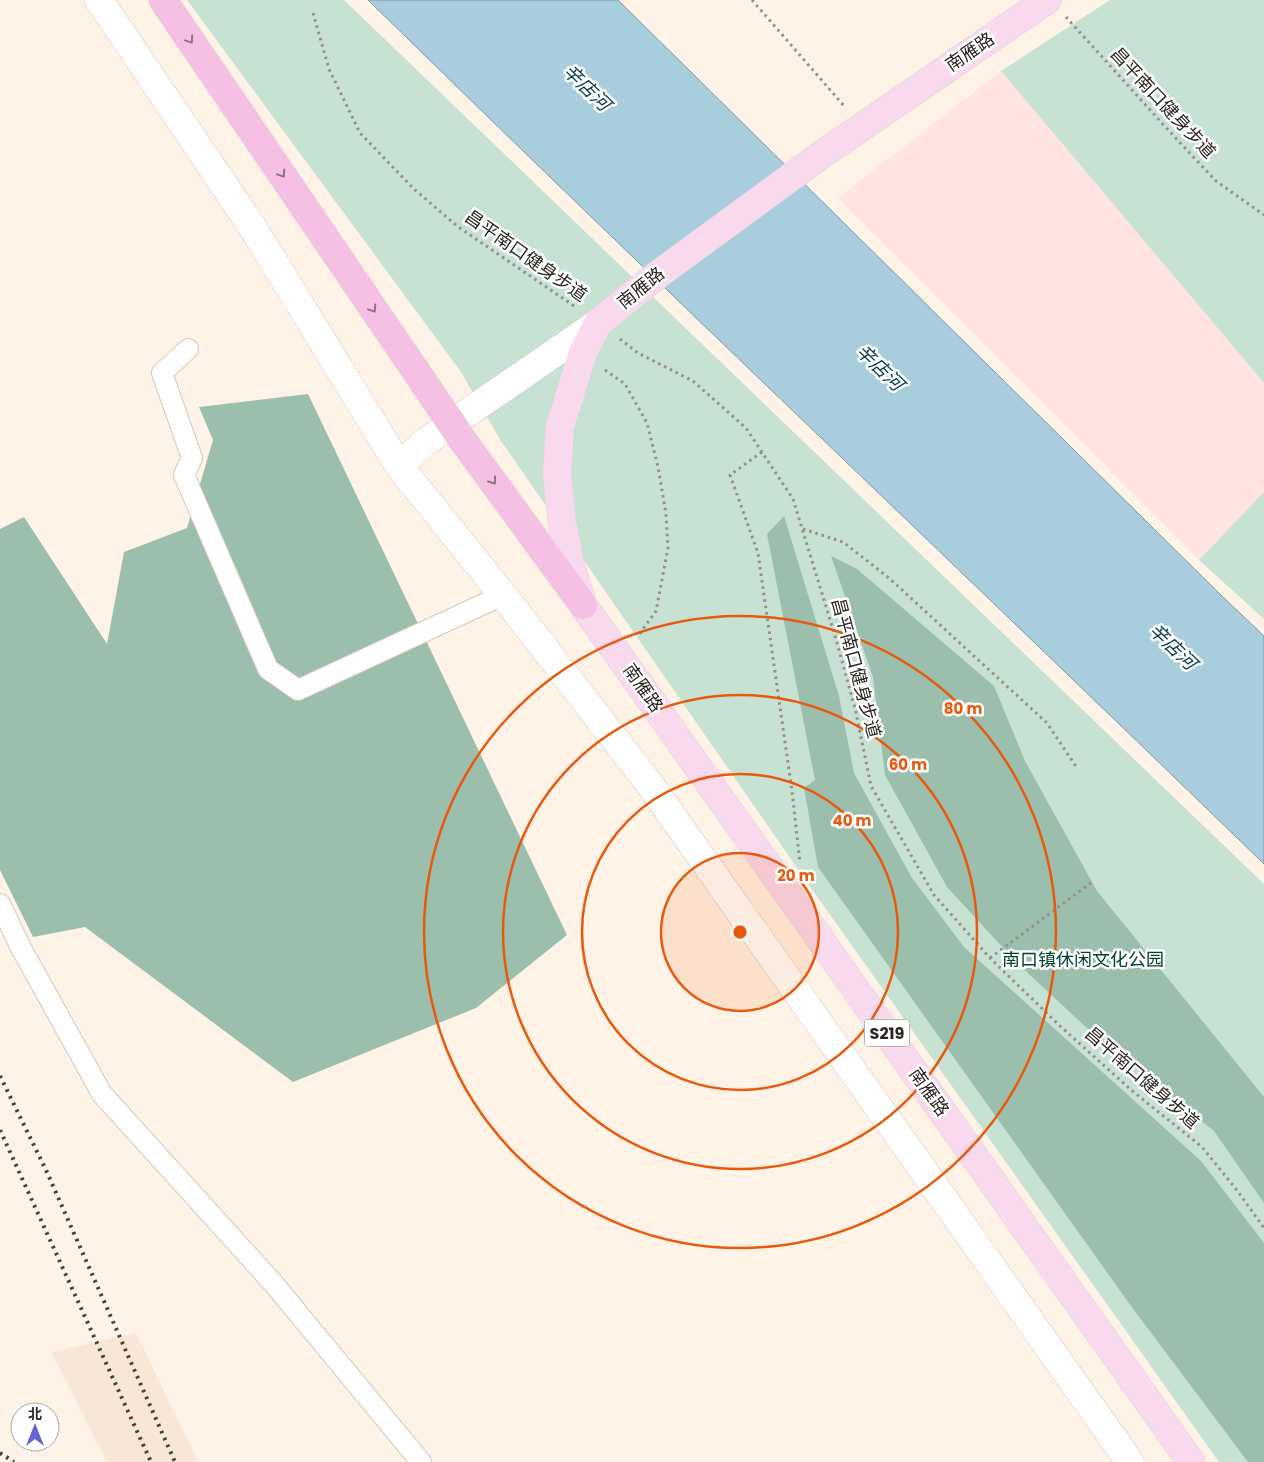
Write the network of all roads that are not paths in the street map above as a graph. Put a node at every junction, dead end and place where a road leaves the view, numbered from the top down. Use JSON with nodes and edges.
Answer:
{"nodes":[{"id":1,"x":99,"y":0,"type":"edge"},
{"id":2,"x":162,"y":0,"type":"edge"},
{"id":3,"x":1055,"y":7,"type":"edge"},
{"id":4,"x":598,"y":323,"type":"junction"},
{"id":5,"x":188,"y":349,"type":"dead end"},
{"id":6,"x":399,"y":466,"type":"junction"},
{"id":7,"x":503,"y":595,"type":"junction"},
{"id":8,"x":584,"y":605,"type":"junction"},
{"id":9,"x":0,"y":904,"type":"edge"},
{"id":10,"x":421,"y":1462,"type":"edge"},
{"id":11,"x":1130,"y":1462,"type":"edge"},
{"id":12,"x":1191,"y":1462,"type":"edge"}],
"edges":[{"from":1,"to":6,"type":"street"},
{"from":2,"to":8,"type":"highway","one_way":true,"bridge":true},
{"from":3,"to":4,"type":"main road","name":"南雁路"},
{"from":4,"to":6,"type":"street"},
{"from":4,"to":8,"type":"main road","name":"南雁路"},
{"from":5,"to":7,"type":"street"},
{"from":6,"to":7,"type":"street"},
{"from":7,"to":11,"type":"street"},
{"from":8,"to":12,"type":"main road","name":"南雁路","number":"S219"},
{"from":9,"to":10,"type":"street"}]}
